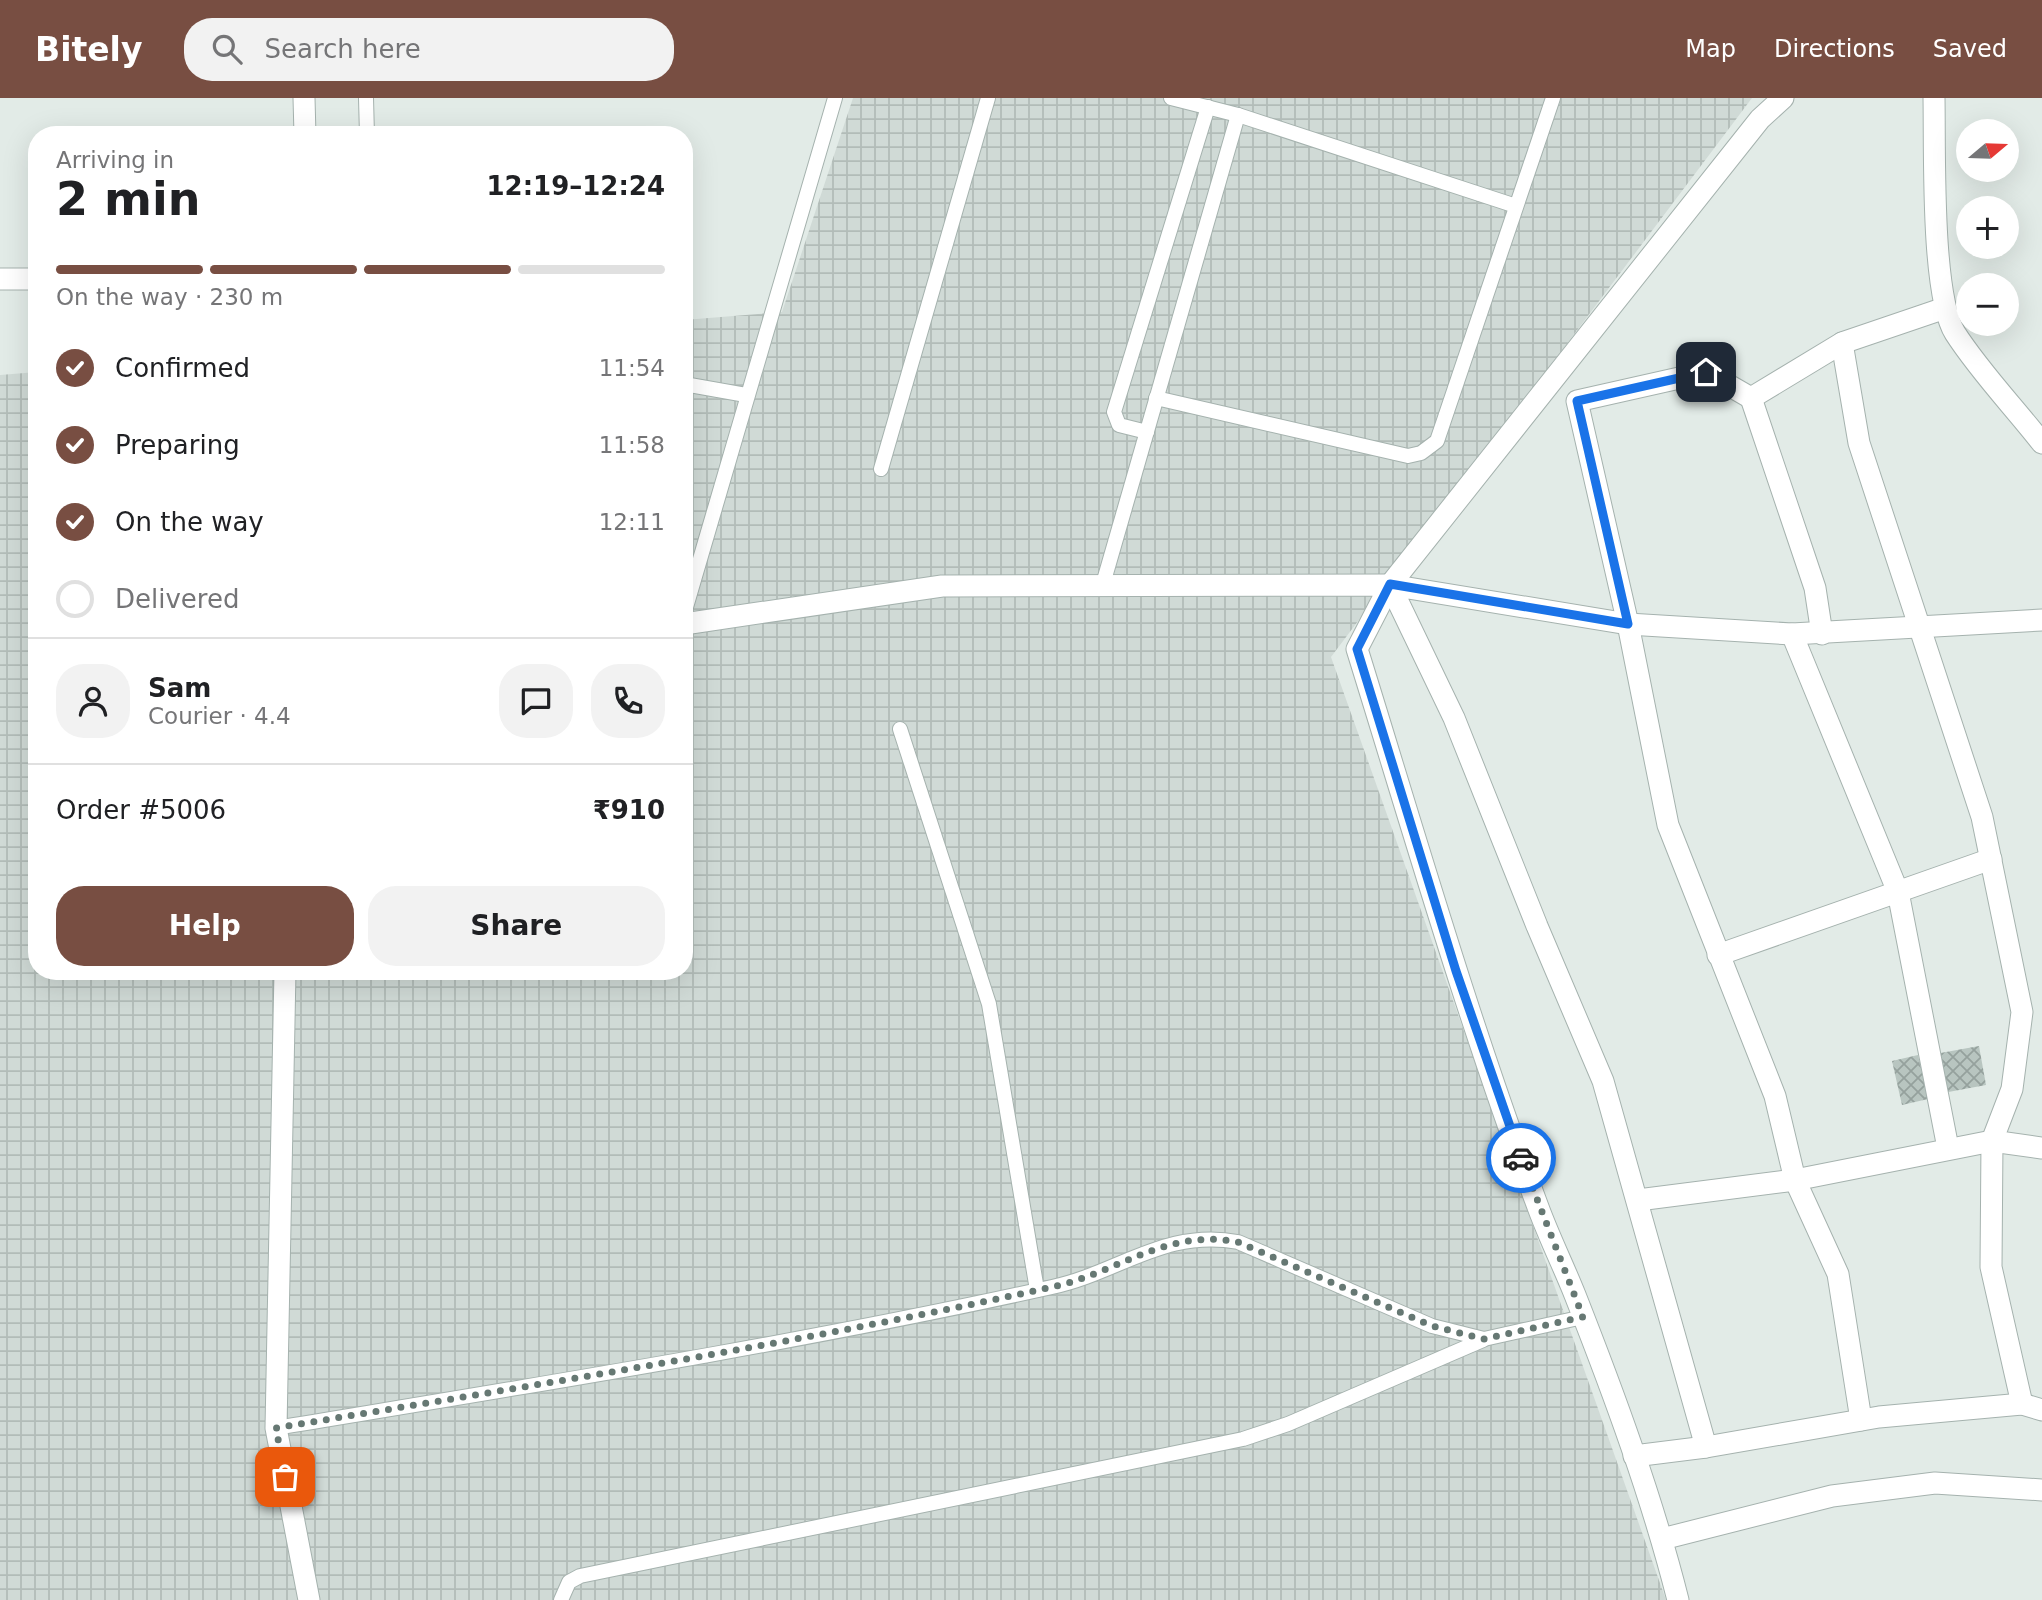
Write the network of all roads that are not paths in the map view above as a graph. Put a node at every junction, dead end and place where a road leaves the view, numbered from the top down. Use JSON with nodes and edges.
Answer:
{"nodes":[{"id":1,"x":304,"y":98,"type":"edge"},
{"id":2,"x":366,"y":98,"type":"edge"},
{"id":3,"x":835,"y":98,"type":"edge"},
{"id":4,"x":988,"y":98,"type":"edge"},
{"id":5,"x":1171,"y":98,"type":"edge"},
{"id":6,"x":1553,"y":98,"type":"edge"},
{"id":7,"x":1783,"y":98,"type":"edge"},
{"id":8,"x":1934,"y":98,"type":"edge"},
{"id":9,"x":1208,"y":107,"type":"junction"},
{"id":10,"x":1238,"y":116,"type":"junction"},
{"id":11,"x":305,"y":126,"type":"edge"},
{"id":12,"x":367,"y":126,"type":"edge"},
{"id":13,"x":1516,"y":206,"type":"junction"},
{"id":14,"x":0,"y":279,"type":"edge"},
{"id":15,"x":28,"y":279,"type":"edge"},
{"id":16,"x":1945,"y":308,"type":"junction"},
{"id":17,"x":1842,"y":343,"type":"junction"},
{"id":18,"x":693,"y":386,"type":"edge"},
{"id":19,"x":746,"y":395,"type":"junction"},
{"id":20,"x":1156,"y":398,"type":"junction"},
{"id":21,"x":1751,"y":398,"type":"junction"},
{"id":22,"x":1147,"y":432,"type":"junction"},
{"id":23,"x":2042,"y":443,"type":"edge"},
{"id":24,"x":881,"y":470,"type":"dead end"},
{"id":25,"x":693,"y":582,"type":"edge"},
{"id":26,"x":1103,"y":584,"type":"junction"},
{"id":27,"x":1390,"y":584,"type":"junction"},
{"id":28,"x":2042,"y":620,"type":"edge"},
{"id":29,"x":693,"y":623,"type":"edge"},
{"id":30,"x":1628,"y":624,"type":"junction"},
{"id":31,"x":1917,"y":625,"type":"junction"},
{"id":32,"x":1792,"y":634,"type":"junction"},
{"id":33,"x":1822,"y":634,"type":"junction"},
{"id":34,"x":900,"y":729,"type":"dead end"},
{"id":35,"x":1991,"y":859,"type":"junction"},
{"id":36,"x":1898,"y":892,"type":"junction"},
{"id":37,"x":1718,"y":955,"type":"junction"},
{"id":38,"x":285,"y":980,"type":"edge"},
{"id":39,"x":1992,"y":1141,"type":"junction"},
{"id":40,"x":1948,"y":1148,"type":"junction"},
{"id":41,"x":2042,"y":1148,"type":"edge"},
{"id":42,"x":1795,"y":1180,"type":"junction"},
{"id":43,"x":1638,"y":1200,"type":"junction"},
{"id":44,"x":1037,"y":1290,"type":"junction"},
{"id":45,"x":1583,"y":1317,"type":"junction"},
{"id":46,"x":1484,"y":1339,"type":"junction"},
{"id":47,"x":2032,"y":1407,"type":"edge"},
{"id":48,"x":1861,"y":1420,"type":"junction"},
{"id":49,"x":276,"y":1428,"type":"junction"},
{"id":50,"x":1706,"y":1447,"type":"junction"},
{"id":51,"x":1634,"y":1456,"type":"junction"},
{"id":52,"x":2042,"y":1490,"type":"edge"},
{"id":53,"x":1662,"y":1539,"type":"junction"},
{"id":54,"x":309,"y":1600,"type":"edge"},
{"id":55,"x":561,"y":1600,"type":"edge"},
{"id":56,"x":1678,"y":1600,"type":"edge"}],
"edges":[{"from":1,"to":11,"type":"street"},
{"from":2,"to":12,"type":"lane"},
{"from":3,"to":19,"type":"lane"},
{"from":4,"to":24,"type":"lane"},
{"from":5,"to":9,"type":"lane"},
{"from":6,"to":13,"type":"lane"},
{"from":7,"to":27,"type":"street"},
{"from":8,"to":16,"type":"street"},
{"from":9,"to":10,"type":"lane"},
{"from":9,"to":22,"type":"lane"},
{"from":10,"to":13,"type":"lane"},
{"from":10,"to":20,"type":"lane"},
{"from":13,"to":20,"type":"lane"},
{"from":14,"to":15,"type":"street"},
{"from":16,"to":17,"type":"street"},
{"from":16,"to":23,"type":"street"},
{"from":17,"to":21,"type":"street"},
{"from":17,"to":31,"type":"street"},
{"from":18,"to":19,"type":"lane"},
{"from":19,"to":25,"type":"lane"},
{"from":20,"to":22,"type":"lane"},
{"from":21,"to":30,"type":"street"},
{"from":21,"to":33,"type":"street"},
{"from":22,"to":26,"type":"lane"},
{"from":26,"to":27,"type":"street"},
{"from":26,"to":29,"type":"street"},
{"from":27,"to":30,"type":"street"},
{"from":27,"to":43,"type":"street"},
{"from":27,"to":45,"type":"street"},
{"from":28,"to":31,"type":"street"},
{"from":30,"to":32,"type":"street"},
{"from":30,"to":37,"type":"street"},
{"from":31,"to":33,"type":"street"},
{"from":31,"to":35,"type":"street"},
{"from":32,"to":33,"type":"street"},
{"from":32,"to":36,"type":"street"},
{"from":34,"to":44,"type":"lane"},
{"from":35,"to":36,"type":"street"},
{"from":35,"to":39,"type":"street"},
{"from":36,"to":37,"type":"street"},
{"from":36,"to":40,"type":"street"},
{"from":37,"to":42,"type":"street"},
{"from":38,"to":49,"type":"street"},
{"from":39,"to":40,"type":"street"},
{"from":39,"to":41,"type":"street"},
{"from":39,"to":47,"type":"street"},
{"from":40,"to":42,"type":"street"},
{"from":42,"to":43,"type":"street"},
{"from":42,"to":48,"type":"street"},
{"from":43,"to":50,"type":"street"},
{"from":44,"to":46,"type":"lane"},
{"from":44,"to":49,"type":"lane"},
{"from":45,"to":46,"type":"lane"},
{"from":45,"to":51,"type":"street"},
{"from":46,"to":55,"type":"lane"},
{"from":47,"to":48,"type":"street"},
{"from":48,"to":50,"type":"street"},
{"from":49,"to":54,"type":"street"},
{"from":50,"to":51,"type":"street"},
{"from":51,"to":53,"type":"street"},
{"from":52,"to":53,"type":"street"},
{"from":53,"to":56,"type":"street"}]}
